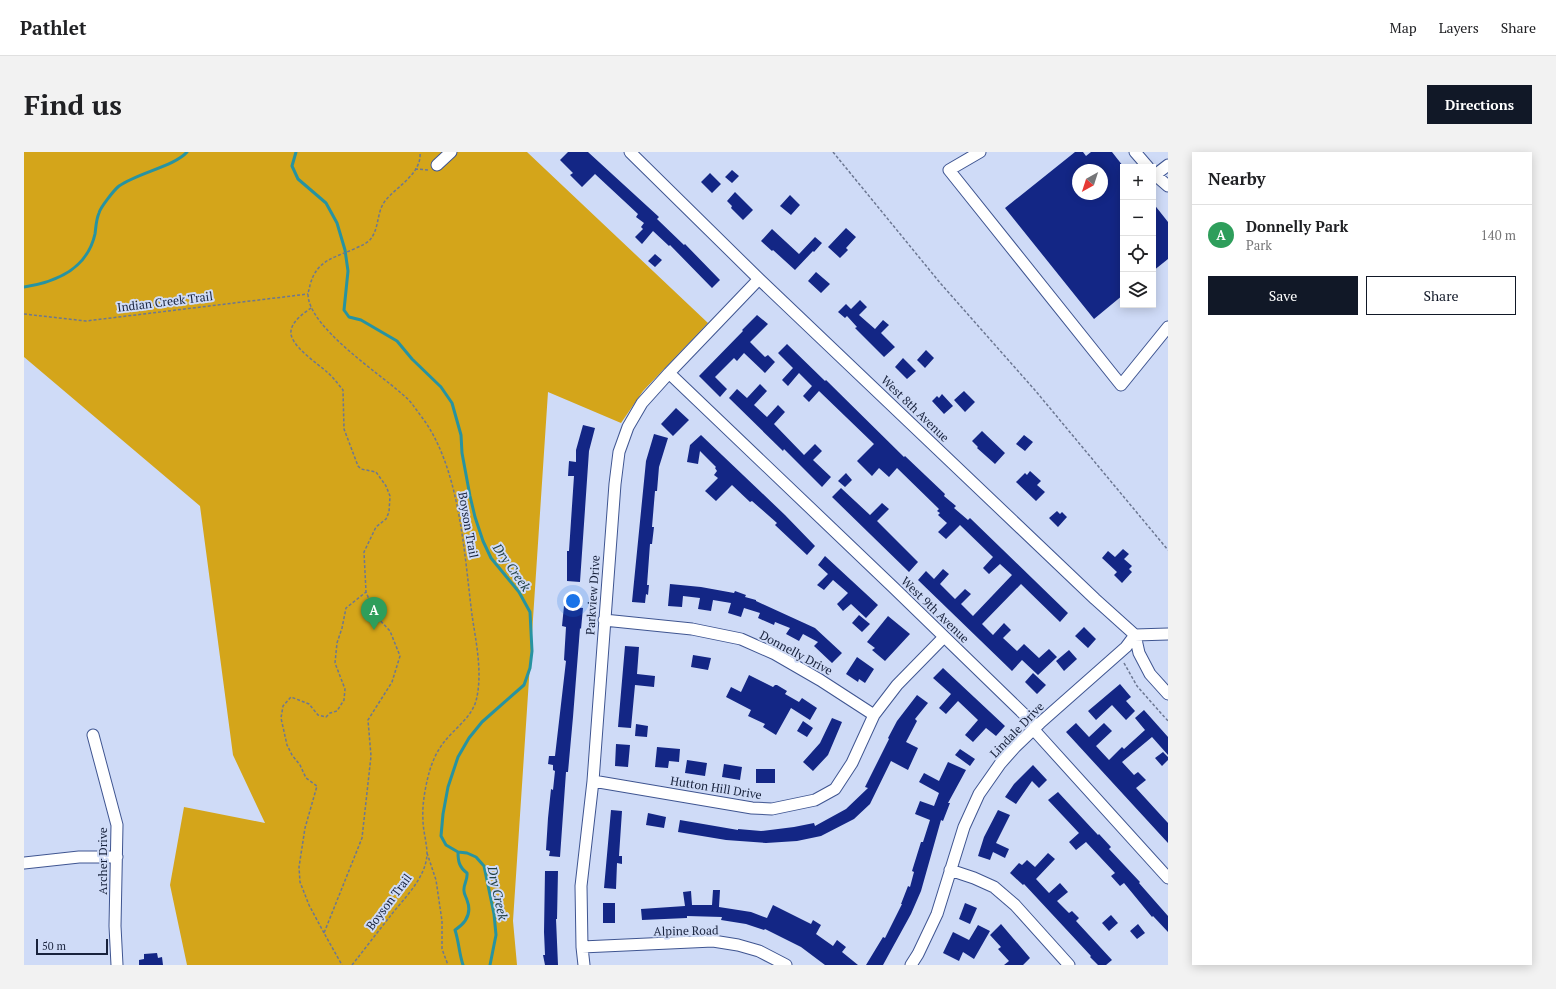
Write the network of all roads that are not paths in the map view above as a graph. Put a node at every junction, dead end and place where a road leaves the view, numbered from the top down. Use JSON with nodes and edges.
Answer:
{"nodes":[{"id":1,"x":451,"y":152,"type":"edge"},
{"id":2,"x":630,"y":152,"type":"edge"},
{"id":3,"x":980,"y":152,"type":"edge"},
{"id":4,"x":1136,"y":152,"type":"edge"},
{"id":5,"x":1146,"y":164,"type":"edge"},
{"id":6,"x":437,"y":165,"type":"road end"},
{"id":7,"x":1168,"y":165,"type":"edge"},
{"id":8,"x":1156,"y":170,"type":"edge"},
{"id":9,"x":1156,"y":176,"type":"edge"},
{"id":10,"x":1168,"y":186,"type":"edge"},
{"id":11,"x":759,"y":279,"type":"junction"},
{"id":12,"x":1168,"y":326,"type":"edge"},
{"id":13,"x":669,"y":373,"type":"junction"},
{"id":14,"x":604,"y":620,"type":"junction"},
{"id":15,"x":1168,"y":634,"type":"edge"},
{"id":16,"x":1135,"y":635,"type":"junction"},
{"id":17,"x":944,"y":637,"type":"junction"},
{"id":18,"x":1168,"y":694,"type":"edge"},
{"id":19,"x":874,"y":715,"type":"junction"},
{"id":20,"x":1034,"y":730,"type":"junction"},
{"id":21,"x":93,"y":735,"type":"dead end"},
{"id":22,"x":592,"y":781,"type":"junction"},
{"id":23,"x":117,"y":857,"type":"junction"},
{"id":24,"x":24,"y":863,"type":"edge"},
{"id":25,"x":950,"y":870,"type":"junction"},
{"id":26,"x":1168,"y":878,"type":"edge"},
{"id":27,"x":582,"y":947,"type":"junction"},
{"id":28,"x":117,"y":965,"type":"edge"},
{"id":29,"x":584,"y":965,"type":"edge"},
{"id":30,"x":786,"y":965,"type":"edge"},
{"id":31,"x":911,"y":965,"type":"edge"},
{"id":32,"x":1069,"y":965,"type":"edge"}],
"edges":[{"from":1,"to":6,"type":"street"},
{"from":2,"to":11,"type":"street","name":"West 8th Avenue"},
{"from":3,"to":12,"type":"street"},
{"from":4,"to":5,"type":"street"},
{"from":7,"to":8,"type":"street"},
{"from":9,"to":10,"type":"street"},
{"from":11,"to":13,"type":"street","name":"Parkview Drive"},
{"from":11,"to":16,"type":"street","name":"West 8th Avenue"},
{"from":13,"to":14,"type":"street","name":"Parkview Drive"},
{"from":13,"to":17,"type":"street","name":"West 9th Avenue"},
{"from":14,"to":19,"type":"street","name":"Donnelly Drive"},
{"from":14,"to":22,"type":"street","name":"Parkview Drive"},
{"from":15,"to":16,"type":"street"},
{"from":16,"to":18,"type":"street"},
{"from":16,"to":20,"type":"street","name":"Lindale Drive"},
{"from":17,"to":19,"type":"street","name":"Hutton Hill Drive"},
{"from":17,"to":20,"type":"street","name":"West 9th Avenue"},
{"from":19,"to":22,"type":"street","name":"Hutton Hill Drive"},
{"from":20,"to":25,"type":"street","name":"Lindale Drive"},
{"from":20,"to":26,"type":"street","name":"West 9th Avenue"},
{"from":21,"to":23,"type":"street","name":"Archer Drive"},
{"from":22,"to":27,"type":"street","name":"Parkview Drive"},
{"from":23,"to":24,"type":"street"},
{"from":23,"to":28,"type":"street","name":"Archer Drive"},
{"from":25,"to":31,"type":"street","name":"Lindale Drive"},
{"from":25,"to":32,"type":"street"},
{"from":27,"to":29,"type":"street","name":"Parkview Drive"},
{"from":27,"to":30,"type":"street","name":"Alpine Road"}]}
